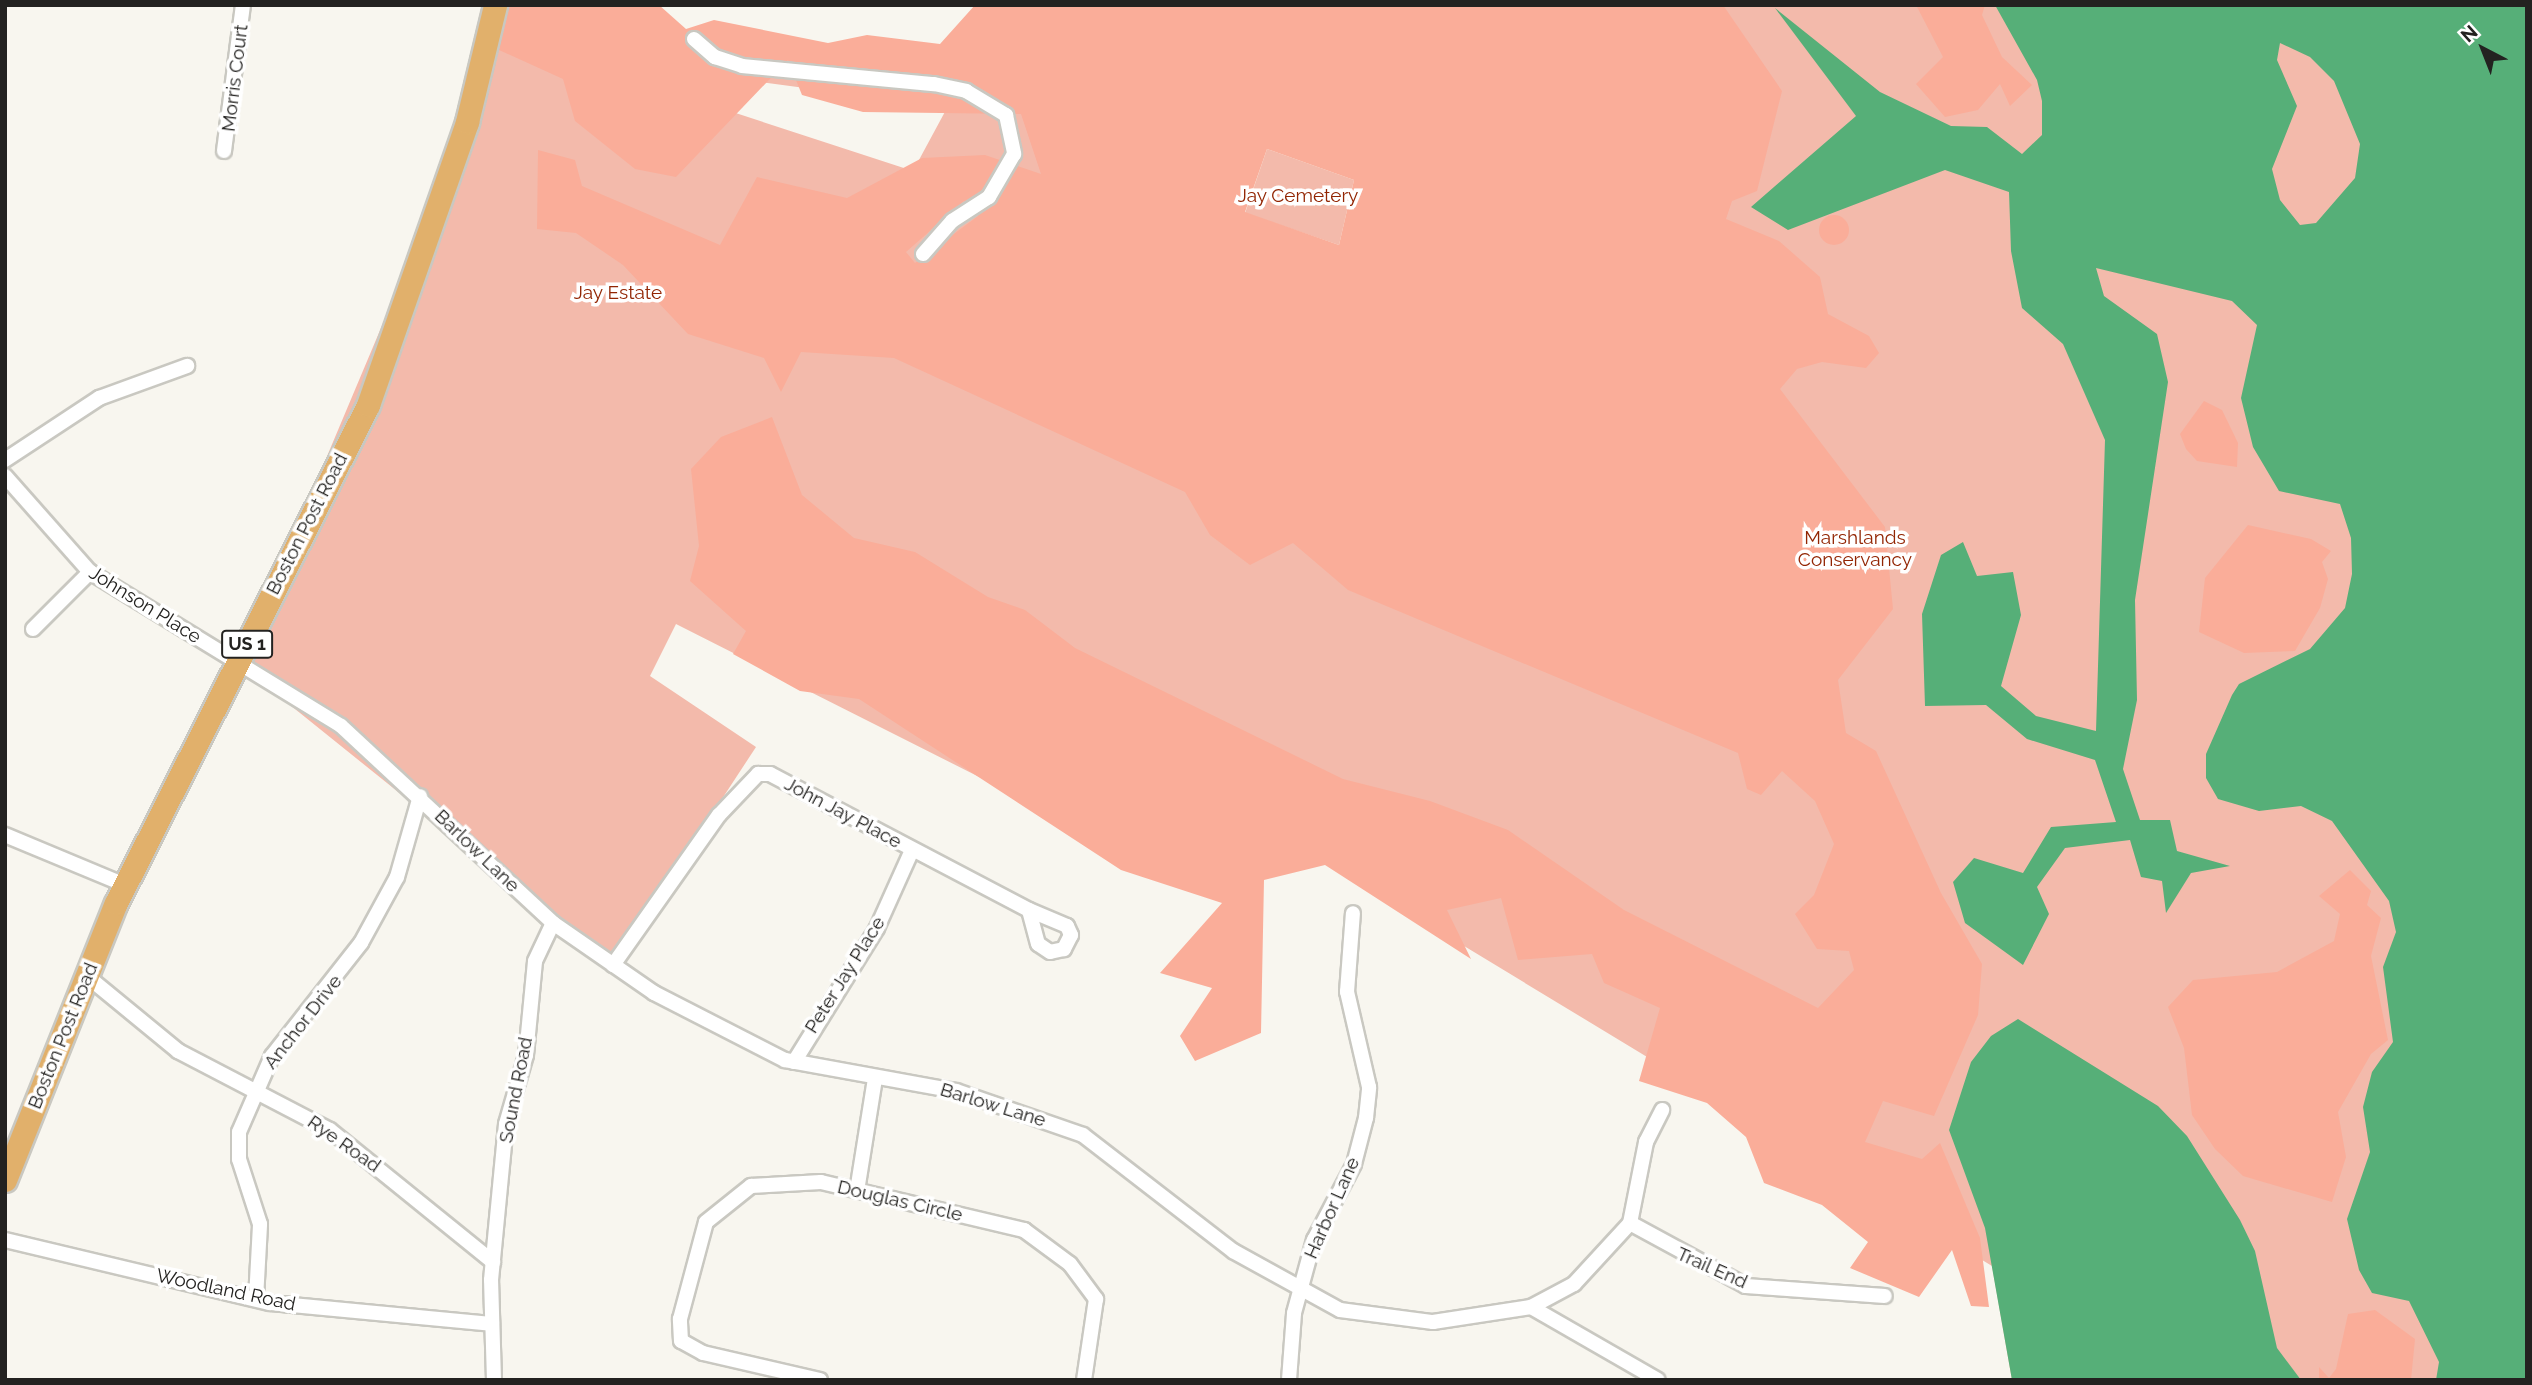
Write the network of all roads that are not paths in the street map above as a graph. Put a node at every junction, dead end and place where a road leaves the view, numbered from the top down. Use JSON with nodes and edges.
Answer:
{"nodes":[{"id":1,"x":243,"y":5,"type":"edge"},
{"id":2,"x":495,"y":5,"type":"edge"},
{"id":3,"x":695,"y":39,"type":"dead end"},
{"id":4,"x":224,"y":151,"type":"dead end"},
{"id":5,"x":923,"y":254,"type":"dead end"},
{"id":6,"x":187,"y":366,"type":"dead end"},
{"id":7,"x":5,"y":460,"type":"edge"},
{"id":8,"x":5,"y":476,"type":"edge"},
{"id":9,"x":90,"y":572,"type":"junction"},
{"id":10,"x":33,"y":629,"type":"dead end"},
{"id":11,"x":239,"y":661,"type":"junction"},
{"id":12,"x":420,"y":796,"type":"junction"},
{"id":13,"x":5,"y":835,"type":"edge"},
{"id":14,"x":912,"y":850,"type":"junction"},
{"id":15,"x":125,"y":885,"type":"junction"},
{"id":16,"x":1029,"y":910,"type":"dead end"},
{"id":17,"x":1353,"y":913,"type":"dead end"},
{"id":18,"x":553,"y":923,"type":"junction"},
{"id":19,"x":613,"y":965,"type":"junction"},
{"id":20,"x":88,"y":977,"type":"junction"},
{"id":21,"x":794,"y":1062,"type":"junction"},
{"id":22,"x":875,"y":1078,"type":"junction"},
{"id":23,"x":255,"y":1088,"type":"junction"},
{"id":24,"x":1662,"y":1110,"type":"dead end"},
{"id":25,"x":5,"y":1180,"type":"edge"},
{"id":26,"x":857,"y":1191,"type":"junction"},
{"id":27,"x":1630,"y":1223,"type":"junction"},
{"id":28,"x":5,"y":1240,"type":"edge"},
{"id":29,"x":493,"y":1262,"type":"junction"},
{"id":30,"x":1300,"y":1291,"type":"junction"},
{"id":31,"x":1885,"y":1296,"type":"dead end"},
{"id":32,"x":256,"y":1299,"type":"junction"},
{"id":33,"x":1531,"y":1307,"type":"junction"},
{"id":34,"x":492,"y":1324,"type":"junction"},
{"id":35,"x":494,"y":1380,"type":"edge"},
{"id":36,"x":820,"y":1380,"type":"edge"},
{"id":37,"x":1083,"y":1380,"type":"edge"},
{"id":38,"x":1289,"y":1380,"type":"edge"},
{"id":39,"x":1658,"y":1380,"type":"edge"}],
"edges":[{"from":1,"to":4,"type":"street","name":"Morris Court"},
{"from":2,"to":11,"type":"main road","name":"Boston Post Road","number":"US 1"},
{"from":3,"to":5,"type":"street"},
{"from":6,"to":7,"type":"street"},
{"from":8,"to":9,"type":"street","name":"Johnson Place"},
{"from":9,"to":10,"type":"street"},
{"from":9,"to":11,"type":"street","name":"Johnson Place"},
{"from":11,"to":12,"type":"street","name":"Barlow Lane"},
{"from":11,"to":15,"type":"main road","name":"Boston Post Road","number":"US 1"},
{"from":12,"to":18,"type":"street","name":"Barlow Lane"},
{"from":12,"to":23,"type":"street","name":"Anchor Drive"},
{"from":13,"to":15,"type":"street"},
{"from":14,"to":16,"type":"street","name":"John Jay Place"},
{"from":14,"to":19,"type":"street","name":"John Jay Place"},
{"from":14,"to":21,"type":"street","name":"Peter Jay Place"},
{"from":15,"to":20,"type":"main road","name":"Boston Post Road","number":"US 1"},
{"from":17,"to":30,"type":"street","name":"Harbor Lane"},
{"from":18,"to":19,"type":"street","name":"Barlow Lane"},
{"from":18,"to":29,"type":"street","name":"Sound Road"},
{"from":19,"to":21,"type":"street","name":"Barlow Lane"},
{"from":20,"to":23,"type":"street","name":"Rye Road"},
{"from":20,"to":25,"type":"main road","name":"Boston Post Road","number":"US 1"},
{"from":21,"to":22,"type":"street","name":"Barlow Lane"},
{"from":22,"to":26,"type":"street"},
{"from":22,"to":30,"type":"street","name":"Barlow Lane"},
{"from":23,"to":29,"type":"street","name":"Rye Road"},
{"from":23,"to":32,"type":"street","name":"Anchor Drive"},
{"from":24,"to":27,"type":"street"},
{"from":26,"to":36,"type":"street","name":"Douglas Circle"},
{"from":26,"to":37,"type":"street","name":"Douglas Circle"},
{"from":27,"to":31,"type":"street","name":"Trail End"},
{"from":27,"to":33,"type":"street","name":"Barlow Lane"},
{"from":28,"to":32,"type":"street","name":"Woodland Road"},
{"from":29,"to":34,"type":"street"},
{"from":30,"to":33,"type":"street","name":"Barlow Lane"},
{"from":30,"to":38,"type":"street","name":"Harbor Lane"},
{"from":32,"to":34,"type":"street","name":"Woodland Road"},
{"from":33,"to":39,"type":"street"},
{"from":34,"to":35,"type":"street"}]}
